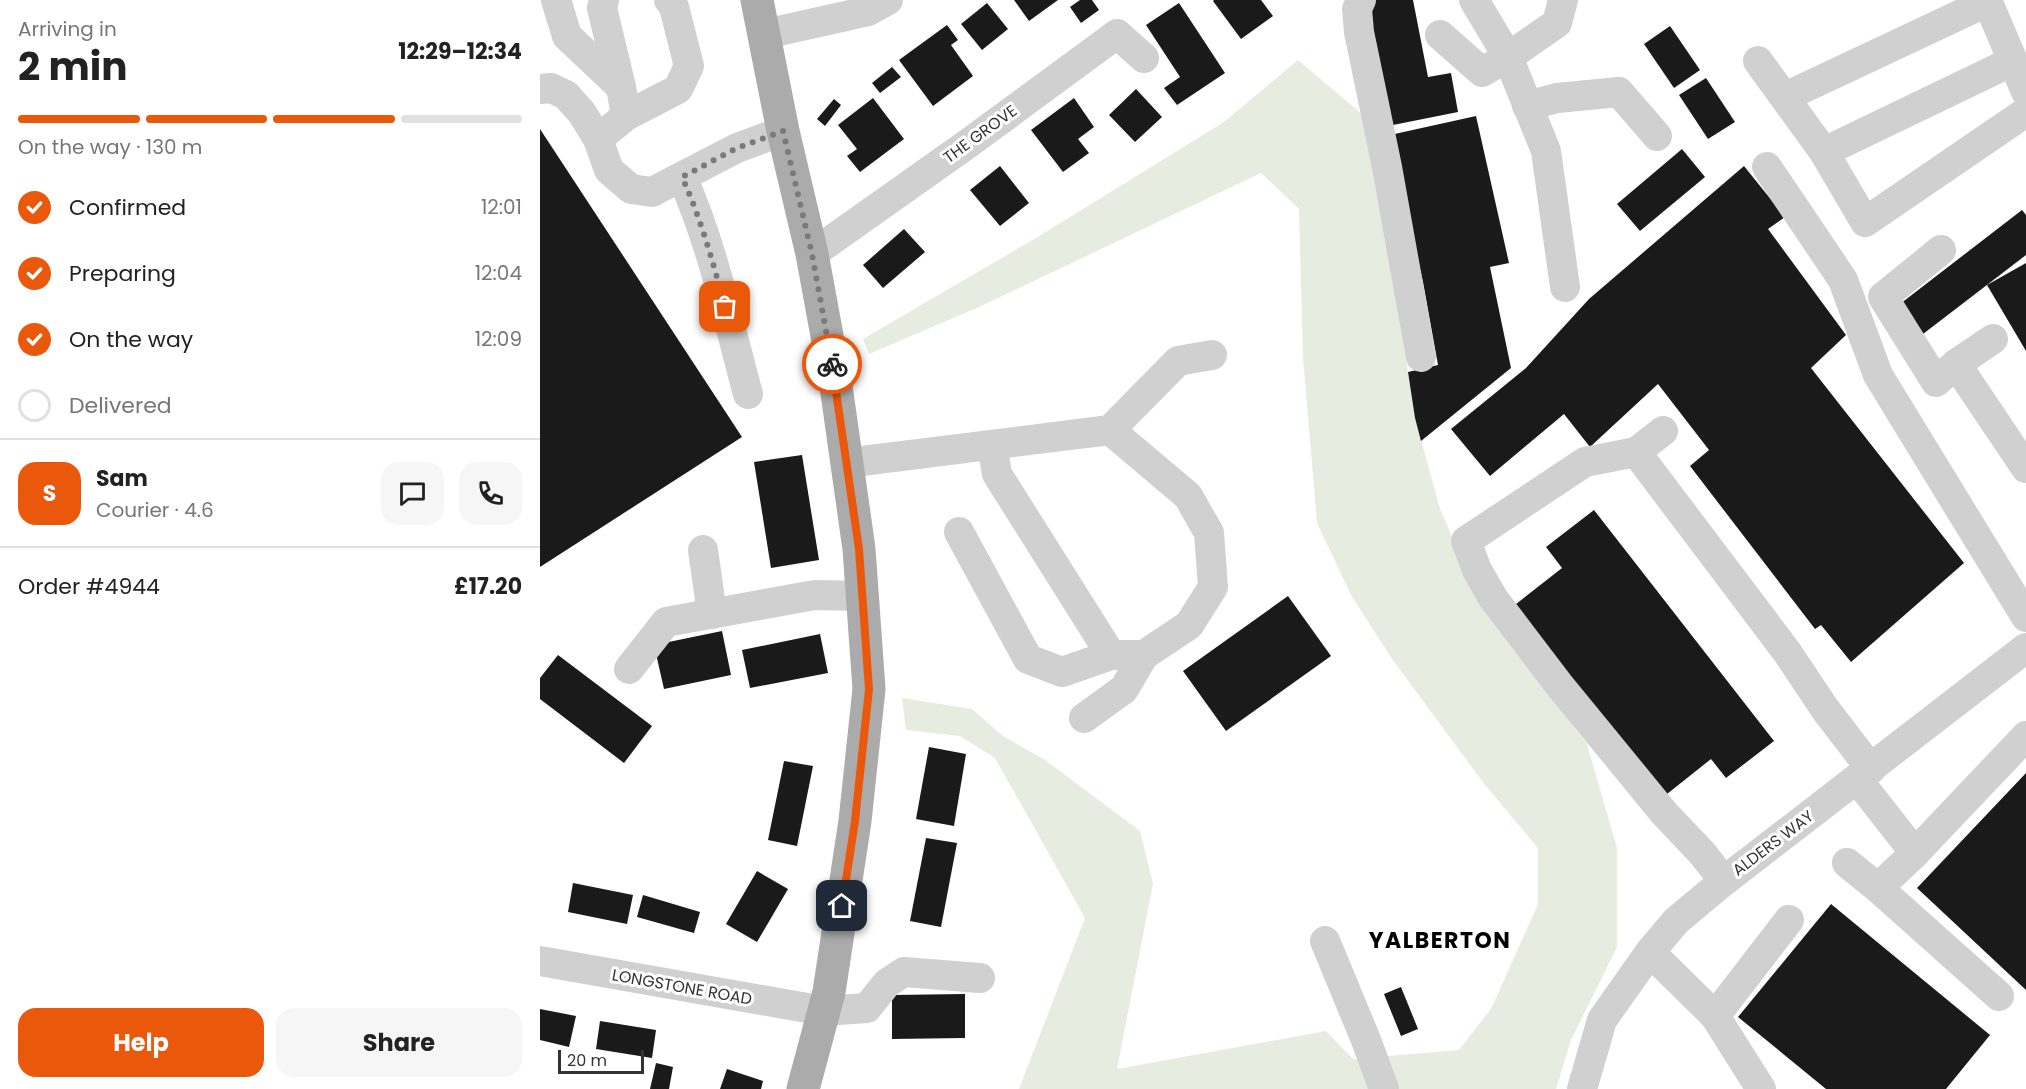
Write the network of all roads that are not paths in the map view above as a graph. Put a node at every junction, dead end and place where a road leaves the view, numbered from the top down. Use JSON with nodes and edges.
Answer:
{"nodes":[{"id":1,"x":556,"y":0,"type":"edge"},
{"id":2,"x":604,"y":0,"type":"edge"},
{"id":3,"x":669,"y":0,"type":"edge"},
{"id":4,"x":757,"y":0,"type":"edge"},
{"id":5,"x":888,"y":0,"type":"edge"},
{"id":6,"x":1361,"y":0,"type":"edge"},
{"id":7,"x":1474,"y":0,"type":"edge"},
{"id":8,"x":1563,"y":0,"type":"edge"},
{"id":9,"x":1987,"y":1,"type":"edge"},
{"id":10,"x":765,"y":34,"type":"junction"},
{"id":11,"x":1440,"y":35,"type":"dead end"},
{"id":12,"x":1508,"y":57,"type":"junction"},
{"id":13,"x":1144,"y":58,"type":"dead end"},
{"id":14,"x":1758,"y":61,"type":"dead end"},
{"id":15,"x":2013,"y":61,"type":"junction"},
{"id":16,"x":541,"y":87,"type":"edge"},
{"id":17,"x":621,"y":87,"type":"junction"},
{"id":18,"x":2026,"y":92,"type":"edge"},
{"id":19,"x":1785,"y":97,"type":"junction"},
{"id":20,"x":1527,"y":106,"type":"junction"},
{"id":21,"x":2026,"y":112,"type":"edge"},
{"id":22,"x":626,"y":116,"type":"junction"},
{"id":23,"x":783,"y":131,"type":"junction"},
{"id":24,"x":1657,"y":136,"type":"dead end"},
{"id":25,"x":598,"y":139,"type":"junction"},
{"id":26,"x":1824,"y":152,"type":"junction"},
{"id":27,"x":1767,"y":167,"type":"dead end"},
{"id":28,"x":682,"y":177,"type":"junction"},
{"id":29,"x":1941,"y":250,"type":"dead end"},
{"id":30,"x":812,"y":254,"type":"junction"},
{"id":31,"x":1565,"y":287,"type":"dead end"},
{"id":32,"x":1993,"y":339,"type":"dead end"},
{"id":33,"x":1212,"y":355,"type":"dead end"},
{"id":34,"x":1420,"y":357,"type":"dead end"},
{"id":35,"x":1956,"y":363,"type":"junction"},
{"id":36,"x":748,"y":394,"type":"dead end"},
{"id":37,"x":1110,"y":430,"type":"junction"},
{"id":38,"x":1663,"y":430,"type":"dead end"},
{"id":39,"x":992,"y":445,"type":"junction"},
{"id":40,"x":1636,"y":452,"type":"junction"},
{"id":41,"x":846,"y":463,"type":"junction"},
{"id":42,"x":2026,"y":468,"type":"edge"},
{"id":43,"x":959,"y":532,"type":"dead end"},
{"id":44,"x":703,"y":550,"type":"dead end"},
{"id":45,"x":862,"y":596,"type":"junction"},
{"id":46,"x":712,"y":614,"type":"junction"},
{"id":47,"x":2026,"y":617,"type":"edge"},
{"id":48,"x":2026,"y":648,"type":"edge"},
{"id":49,"x":1111,"y":655,"type":"junction"},
{"id":50,"x":1144,"y":655,"type":"junction"},
{"id":51,"x":629,"y":669,"type":"dead end"},
{"id":52,"x":1084,"y":718,"type":"dead end"},
{"id":53,"x":2026,"y":736,"type":"edge"},
{"id":54,"x":1864,"y":774,"type":"junction"},
{"id":55,"x":1915,"y":853,"type":"junction"},
{"id":56,"x":1847,"y":863,"type":"dead end"},
{"id":57,"x":1724,"y":881,"type":"junction"},
{"id":58,"x":1878,"y":888,"type":"junction"},
{"id":59,"x":1789,"y":920,"type":"dead end"},
{"id":60,"x":1325,"y":941,"type":"dead end"},
{"id":61,"x":1650,"y":952,"type":"junction"},
{"id":62,"x":540,"y":961,"type":"edge"},
{"id":63,"x":980,"y":978,"type":"dead end"},
{"id":64,"x":1999,"y":996,"type":"dead end"},
{"id":65,"x":824,"y":1011,"type":"junction"},
{"id":66,"x":1715,"y":1016,"type":"junction"},
{"id":67,"x":803,"y":1089,"type":"edge"},
{"id":68,"x":1384,"y":1089,"type":"edge"},
{"id":69,"x":1582,"y":1089,"type":"edge"},
{"id":70,"x":1761,"y":1089,"type":"edge"}],
"edges":[{"from":1,"to":17,"type":"street"},
{"from":2,"to":17,"type":"street"},
{"from":3,"to":22,"type":"street"},
{"from":4,"to":10,"type":"main road"},
{"from":5,"to":10,"type":"street"},
{"from":6,"to":34,"type":"street"},
{"from":7,"to":12,"type":"street"},
{"from":8,"to":12,"type":"street"},
{"from":9,"to":15,"type":"street"},
{"from":9,"to":19,"type":"street"},
{"from":10,"to":23,"type":"main road"},
{"from":11,"to":12,"type":"street"},
{"from":12,"to":20,"type":"street"},
{"from":13,"to":30,"type":"street","name":"THE GROVE"},
{"from":14,"to":19,"type":"street"},
{"from":15,"to":18,"type":"street"},
{"from":15,"to":26,"type":"street"},
{"from":16,"to":25,"type":"street"},
{"from":17,"to":22,"type":"street"},
{"from":19,"to":26,"type":"street"},
{"from":20,"to":24,"type":"street"},
{"from":20,"to":31,"type":"street"},
{"from":21,"to":26,"type":"street"},
{"from":22,"to":25,"type":"street"},
{"from":23,"to":28,"type":"street"},
{"from":23,"to":30,"type":"main road"},
{"from":25,"to":28,"type":"street"},
{"from":27,"to":47,"type":"street"},
{"from":28,"to":36,"type":"street"},
{"from":29,"to":35,"type":"street"},
{"from":30,"to":41,"type":"main road"},
{"from":32,"to":35,"type":"street"},
{"from":33,"to":37,"type":"street"},
{"from":35,"to":42,"type":"street"},
{"from":37,"to":39,"type":"street"},
{"from":37,"to":50,"type":"street"},
{"from":38,"to":40,"type":"street"},
{"from":39,"to":41,"type":"street"},
{"from":39,"to":49,"type":"street"},
{"from":40,"to":54,"type":"street"},
{"from":40,"to":57,"type":"street"},
{"from":41,"to":45,"type":"main road"},
{"from":43,"to":49,"type":"street"},
{"from":44,"to":46,"type":"street"},
{"from":45,"to":46,"type":"street"},
{"from":45,"to":65,"type":"main road"},
{"from":46,"to":51,"type":"street"},
{"from":48,"to":54,"type":"street","name":"ALDERS WAY"},
{"from":49,"to":50,"type":"street"},
{"from":50,"to":52,"type":"street"},
{"from":53,"to":55,"type":"street"},
{"from":54,"to":55,"type":"street"},
{"from":54,"to":57,"type":"street","name":"ALDERS WAY"},
{"from":55,"to":58,"type":"street"},
{"from":56,"to":58,"type":"street"},
{"from":57,"to":61,"type":"street","name":"ALDERS WAY"},
{"from":58,"to":64,"type":"street"},
{"from":59,"to":66,"type":"street"},
{"from":60,"to":68,"type":"street"},
{"from":61,"to":66,"type":"street"},
{"from":61,"to":69,"type":"street","name":"ALDERS WAY"},
{"from":62,"to":65,"type":"street","name":"LONGSTONE ROAD"},
{"from":63,"to":65,"type":"street","name":"LONGSTONE ROAD"},
{"from":65,"to":67,"type":"main road"},
{"from":66,"to":70,"type":"street"}]}
